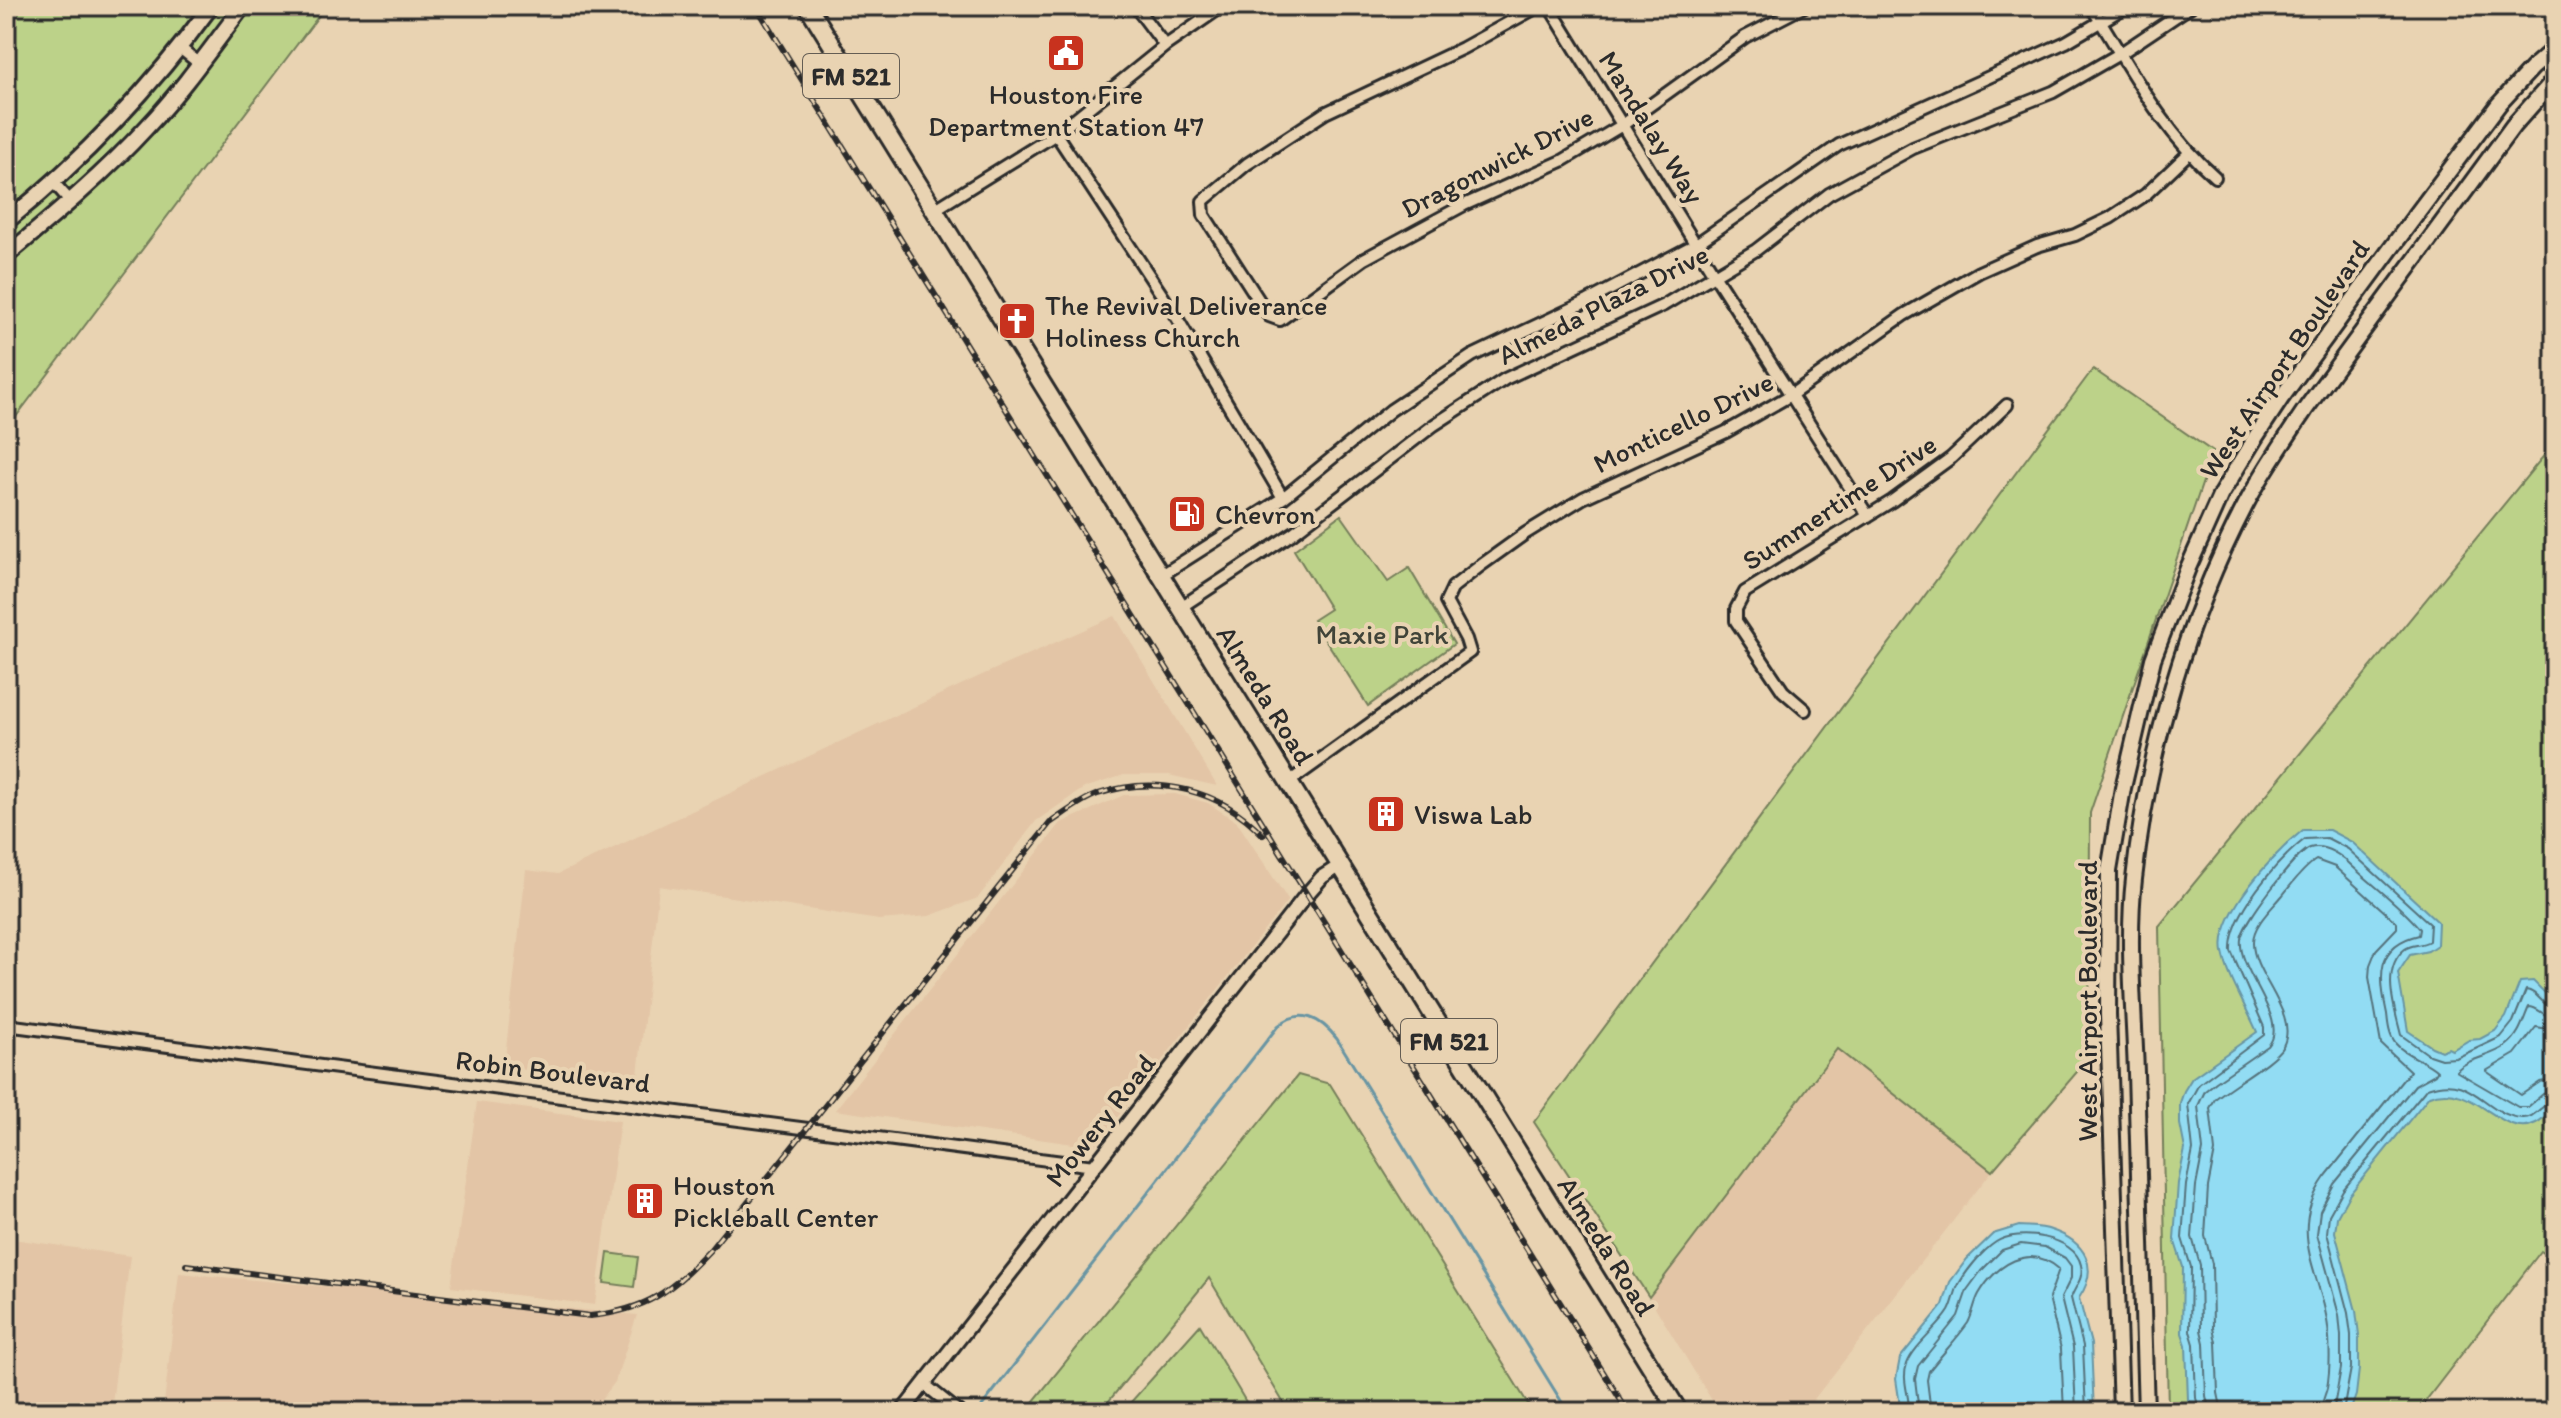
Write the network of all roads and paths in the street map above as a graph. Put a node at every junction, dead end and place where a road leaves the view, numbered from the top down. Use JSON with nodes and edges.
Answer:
{"nodes":[{"id":1,"x":211,"y":6,"type":"edge"},
{"id":2,"x":243,"y":6,"type":"edge"},
{"id":3,"x":808,"y":6,"type":"edge"},
{"id":4,"x":1135,"y":6,"type":"edge"},
{"id":5,"x":1223,"y":6,"type":"edge"},
{"id":6,"x":1539,"y":6,"type":"edge"},
{"id":7,"x":1549,"y":6,"type":"edge"},
{"id":8,"x":1805,"y":6,"type":"edge"},
{"id":9,"x":2091,"y":6,"type":"edge"},
{"id":10,"x":2127,"y":6,"type":"edge"},
{"id":11,"x":2191,"y":6,"type":"edge"},
{"id":12,"x":2101,"y":22,"type":"junction"},
{"id":13,"x":1165,"y":46,"type":"junction"},
{"id":14,"x":180,"y":48,"type":"junction"},
{"id":15,"x":2555,"y":48,"type":"edge"},
{"id":16,"x":2121,"y":53,"type":"junction"},
{"id":17,"x":200,"y":64,"type":"junction"},
{"id":18,"x":2555,"y":79,"type":"edge"},
{"id":19,"x":1624,"y":124,"type":"junction"},
{"id":20,"x":1056,"y":134,"type":"junction"},
{"id":21,"x":2188,"y":154,"type":"junction"},
{"id":22,"x":2215,"y":177,"type":"dead end"},
{"id":23,"x":54,"y":183,"type":"junction"},
{"id":24,"x":71,"y":202,"type":"junction"},
{"id":25,"x":934,"y":210,"type":"junction"},
{"id":26,"x":6,"y":222,"type":"edge"},
{"id":27,"x":2398,"y":239,"type":"junction"},
{"id":28,"x":1696,"y":244,"type":"junction"},
{"id":29,"x":2418,"y":254,"type":"junction"},
{"id":30,"x":6,"y":256,"type":"edge"},
{"id":31,"x":1715,"y":276,"type":"junction"},
{"id":32,"x":1791,"y":395,"type":"junction"},
{"id":33,"x":2007,"y":405,"type":"dead end"},
{"id":34,"x":1283,"y":498,"type":"junction"},
{"id":35,"x":1868,"y":516,"type":"junction"},
{"id":36,"x":2188,"y":568,"type":"junction"},
{"id":37,"x":1162,"y":575,"type":"junction"},
{"id":38,"x":2213,"y":577,"type":"junction"},
{"id":39,"x":1181,"y":607,"type":"junction"},
{"id":40,"x":1805,"y":710,"type":"dead end"},
{"id":41,"x":1289,"y":782,"type":"junction"},
{"id":42,"x":2123,"y":788,"type":"junction"},
{"id":43,"x":2148,"y":792,"type":"junction"},
{"id":44,"x":1341,"y":865,"type":"junction"},
{"id":45,"x":2108,"y":1014,"type":"junction"},
{"id":46,"x":2134,"y":1016,"type":"junction"},
{"id":47,"x":6,"y":1025,"type":"edge"},
{"id":48,"x":1094,"y":1166,"type":"junction"},
{"id":49,"x":2115,"y":1219,"type":"junction"},
{"id":50,"x":2141,"y":1220,"type":"junction"},
{"id":51,"x":924,"y":1384,"type":"junction"},
{"id":52,"x":902,"y":1412,"type":"edge"},
{"id":53,"x":959,"y":1412,"type":"edge"},
{"id":54,"x":1679,"y":1412,"type":"edge"},
{"id":55,"x":2121,"y":1412,"type":"edge"},
{"id":56,"x":2146,"y":1412,"type":"edge"}],
"edges":[{"from":1,"to":14,"type":"main road"},
{"from":2,"to":17,"type":"main road"},
{"from":3,"to":25,"type":"main road","name":"Almeda Road","number":"FM 521"},
{"from":4,"to":13,"type":"street"},
{"from":5,"to":13,"type":"street"},
{"from":6,"to":19,"type":"street","name":"Dragonwick Drive"},
{"from":7,"to":19,"type":"street","name":"Mandalay Way"},
{"from":8,"to":19,"type":"street","name":"Dragonwick Drive"},
{"from":9,"to":12,"type":"street"},
{"from":10,"to":12,"type":"street","name":"Almeda Plaza Drive"},
{"from":11,"to":16,"type":"street","name":"Almeda Plaza Drive"},
{"from":12,"to":16,"type":"street"},
{"from":12,"to":28,"type":"street","name":"Almeda Plaza Drive"},
{"from":13,"to":20,"type":"street"},
{"from":14,"to":17,"type":"street"},
{"from":14,"to":23,"type":"main road"},
{"from":15,"to":27,"type":"main road","name":"West Airport Boulevard"},
{"from":16,"to":21,"type":"street"},
{"from":16,"to":31,"type":"street","name":"Almeda Plaza Drive"},
{"from":17,"to":24,"type":"main road"},
{"from":18,"to":29,"type":"main road","name":"West Airport Boulevard"},
{"from":19,"to":28,"type":"street","name":"Mandalay Way"},
{"from":20,"to":25,"type":"street"},
{"from":20,"to":34,"type":"street"},
{"from":21,"to":22,"type":"street"},
{"from":21,"to":32,"type":"street","name":"Monticello Drive"},
{"from":23,"to":24,"type":"street"},
{"from":23,"to":26,"type":"main road"},
{"from":24,"to":30,"type":"main road"},
{"from":25,"to":37,"type":"main road","name":"Almeda Road","number":"FM 521"},
{"from":27,"to":29,"type":"main road"},
{"from":27,"to":36,"type":"main road","name":"West Airport Boulevard"},
{"from":28,"to":31,"type":"street","name":"Mandalay Way"},
{"from":28,"to":34,"type":"street","name":"Almeda Plaza Drive"},
{"from":29,"to":38,"type":"main road","name":"West Airport Boulevard"},
{"from":31,"to":32,"type":"street","name":"Mandalay Way"},
{"from":31,"to":39,"type":"street","name":"Almeda Plaza Drive"},
{"from":32,"to":35,"type":"street","name":"Mandalay Way"},
{"from":32,"to":41,"type":"street","name":"Monticello Drive"},
{"from":33,"to":35,"type":"street","name":"Summertime Drive"},
{"from":34,"to":37,"type":"street","name":"Almeda Plaza Drive"},
{"from":35,"to":40,"type":"street","name":"Summertime Drive"},
{"from":36,"to":38,"type":"main road"},
{"from":36,"to":42,"type":"main road","name":"West Airport Boulevard"},
{"from":37,"to":39,"type":"main road","name":"Almeda Road","number":"FM 521"},
{"from":38,"to":43,"type":"main road","name":"West Airport Boulevard"},
{"from":39,"to":41,"type":"main road","name":"Almeda Road","number":"FM 521"},
{"from":41,"to":44,"type":"main road","name":"Almeda Road","number":"FM 521"},
{"from":42,"to":43,"type":"main road"},
{"from":42,"to":45,"type":"main road","name":"West Airport Boulevard"},
{"from":43,"to":46,"type":"main road","name":"West Airport Boulevard"},
{"from":44,"to":48,"type":"street","name":"Mowery Road"},
{"from":44,"to":54,"type":"main road","name":"Almeda Road","number":"FM 521"},
{"from":45,"to":46,"type":"main road"},
{"from":45,"to":49,"type":"main road","name":"West Airport Boulevard"},
{"from":46,"to":50,"type":"main road","name":"West Airport Boulevard"},
{"from":47,"to":48,"type":"street","name":"Robin Boulevard"},
{"from":48,"to":51,"type":"street","name":"Mowery Road"},
{"from":49,"to":50,"type":"main road"},
{"from":49,"to":55,"type":"main road","name":"West Airport Boulevard"},
{"from":50,"to":56,"type":"main road","name":"West Airport Boulevard"},
{"from":51,"to":52,"type":"street","name":"Mowery Road"},
{"from":51,"to":53,"type":"street"}]}
